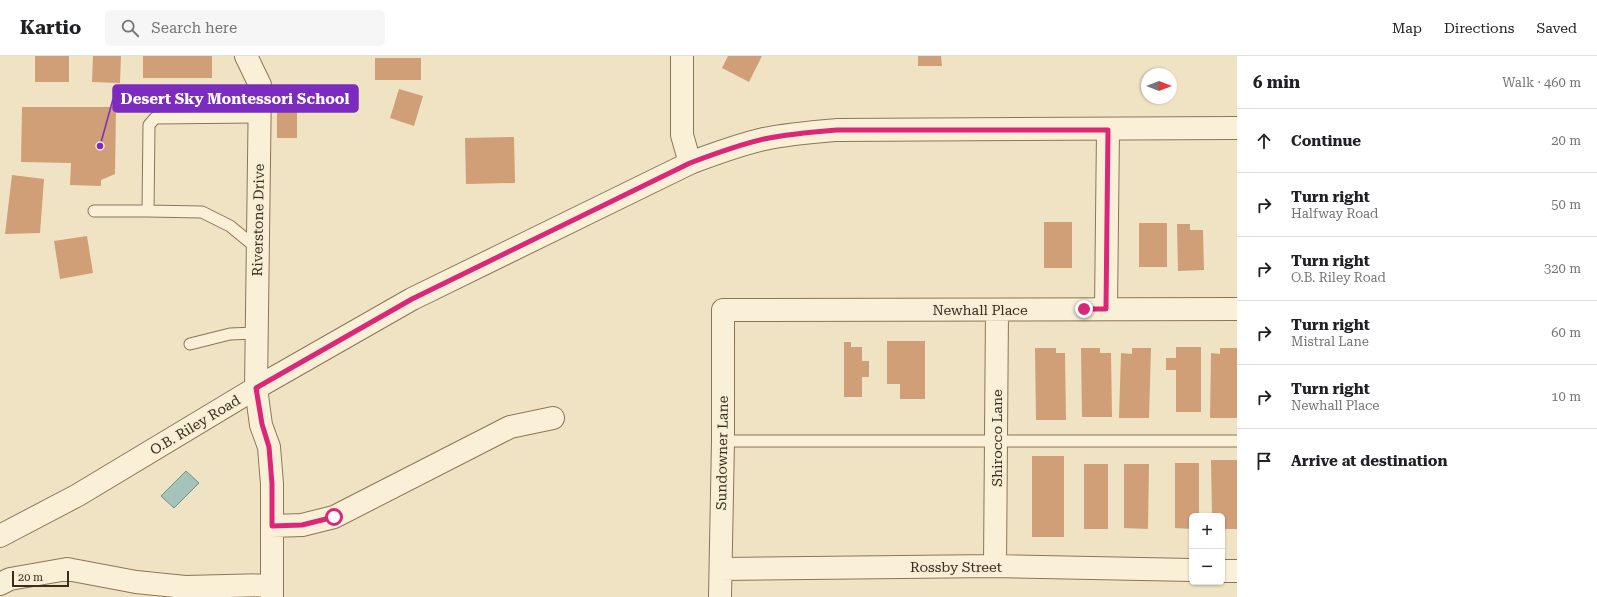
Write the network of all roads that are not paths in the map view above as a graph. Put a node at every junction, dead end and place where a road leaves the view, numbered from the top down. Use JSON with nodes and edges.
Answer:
{"nodes":[{"id":1,"x":246,"y":56,"type":"edge"},
{"id":2,"x":682,"y":56,"type":"edge"},
{"id":3,"x":260,"y":117,"type":"junction"},
{"id":4,"x":1237,"y":128,"type":"edge"},
{"id":5,"x":1108,"y":130,"type":"junction"},
{"id":6,"x":690,"y":163,"type":"junction"},
{"id":7,"x":94,"y":211,"type":"dead end"},
{"id":8,"x":148,"y":211,"type":"junction"},
{"id":9,"x":258,"y":249,"type":"junction"},
{"id":10,"x":1106,"y":309,"type":"junction"},
{"id":11,"x":1237,"y":309,"type":"edge"},
{"id":12,"x":723,"y":310,"type":"joint"},
{"id":13,"x":997,"y":310,"type":"junction"},
{"id":14,"x":257,"y":333,"type":"junction"},
{"id":15,"x":190,"y":344,"type":"dead end"},
{"id":16,"x":256,"y":388,"type":"junction"},
{"id":17,"x":553,"y":418,"type":"dead end"},
{"id":18,"x":997,"y":440,"type":"junction"},
{"id":19,"x":1237,"y":440,"type":"edge"},
{"id":20,"x":723,"y":441,"type":"junction"},
{"id":21,"x":272,"y":526,"type":"junction"},
{"id":22,"x":0,"y":536,"type":"edge"},
{"id":23,"x":995,"y":566,"type":"junction"},
{"id":24,"x":721,"y":569,"type":"junction"},
{"id":25,"x":1189,"y":570,"type":"edge"},
{"id":26,"x":1225,"y":571,"type":"edge"},
{"id":27,"x":1237,"y":571,"type":"edge"},
{"id":28,"x":0,"y":584,"type":"edge"},
{"id":29,"x":135,"y":590,"type":"edge"},
{"id":30,"x":272,"y":591,"type":"edge"},
{"id":31,"x":720,"y":597,"type":"edge"}],
"edges":[{"from":1,"to":3,"type":"street","name":"Riverstone Drive"},
{"from":2,"to":6,"type":"street"},
{"from":3,"to":8,"type":"lane"},
{"from":3,"to":9,"type":"street","name":"Riverstone Drive"},
{"from":4,"to":5,"type":"street","name":"O.B. Riley Road"},
{"from":5,"to":6,"type":"street","name":"O.B. Riley Road"},
{"from":5,"to":10,"type":"street"},
{"from":6,"to":16,"type":"street","name":"O.B. Riley Road"},
{"from":7,"to":8,"type":"lane"},
{"from":8,"to":9,"type":"lane"},
{"from":9,"to":14,"type":"street","name":"Riverstone Drive"},
{"from":10,"to":11,"type":"street","name":"Newhall Place"},
{"from":10,"to":13,"type":"street","name":"Newhall Place"},
{"from":12,"to":13,"type":"street","name":"Newhall Place"},
{"from":12,"to":20,"type":"street","name":"Sundowner Lane"},
{"from":13,"to":18,"type":"street","name":"Shirocco Lane"},
{"from":14,"to":15,"type":"lane"},
{"from":14,"to":16,"type":"street","name":"Riverstone Drive"},
{"from":16,"to":21,"type":"street","name":"Riverstone Drive"},
{"from":16,"to":22,"type":"street","name":"O.B. Riley Road"},
{"from":17,"to":21,"type":"street"},
{"from":18,"to":19,"type":"lane"},
{"from":18,"to":20,"type":"lane"},
{"from":18,"to":23,"type":"street","name":"Shirocco Lane"},
{"from":20,"to":24,"type":"street","name":"Sundowner Lane"},
{"from":21,"to":30,"type":"street","name":"Riverstone Drive"},
{"from":23,"to":24,"type":"street","name":"Rossby Street"},
{"from":23,"to":25,"type":"street","name":"Rossby Street"},
{"from":24,"to":31,"type":"street","name":"Sundowner Lane"},
{"from":26,"to":27,"type":"street"},
{"from":28,"to":29,"type":"street"},
{"from":29,"to":30,"type":"street"}]}
